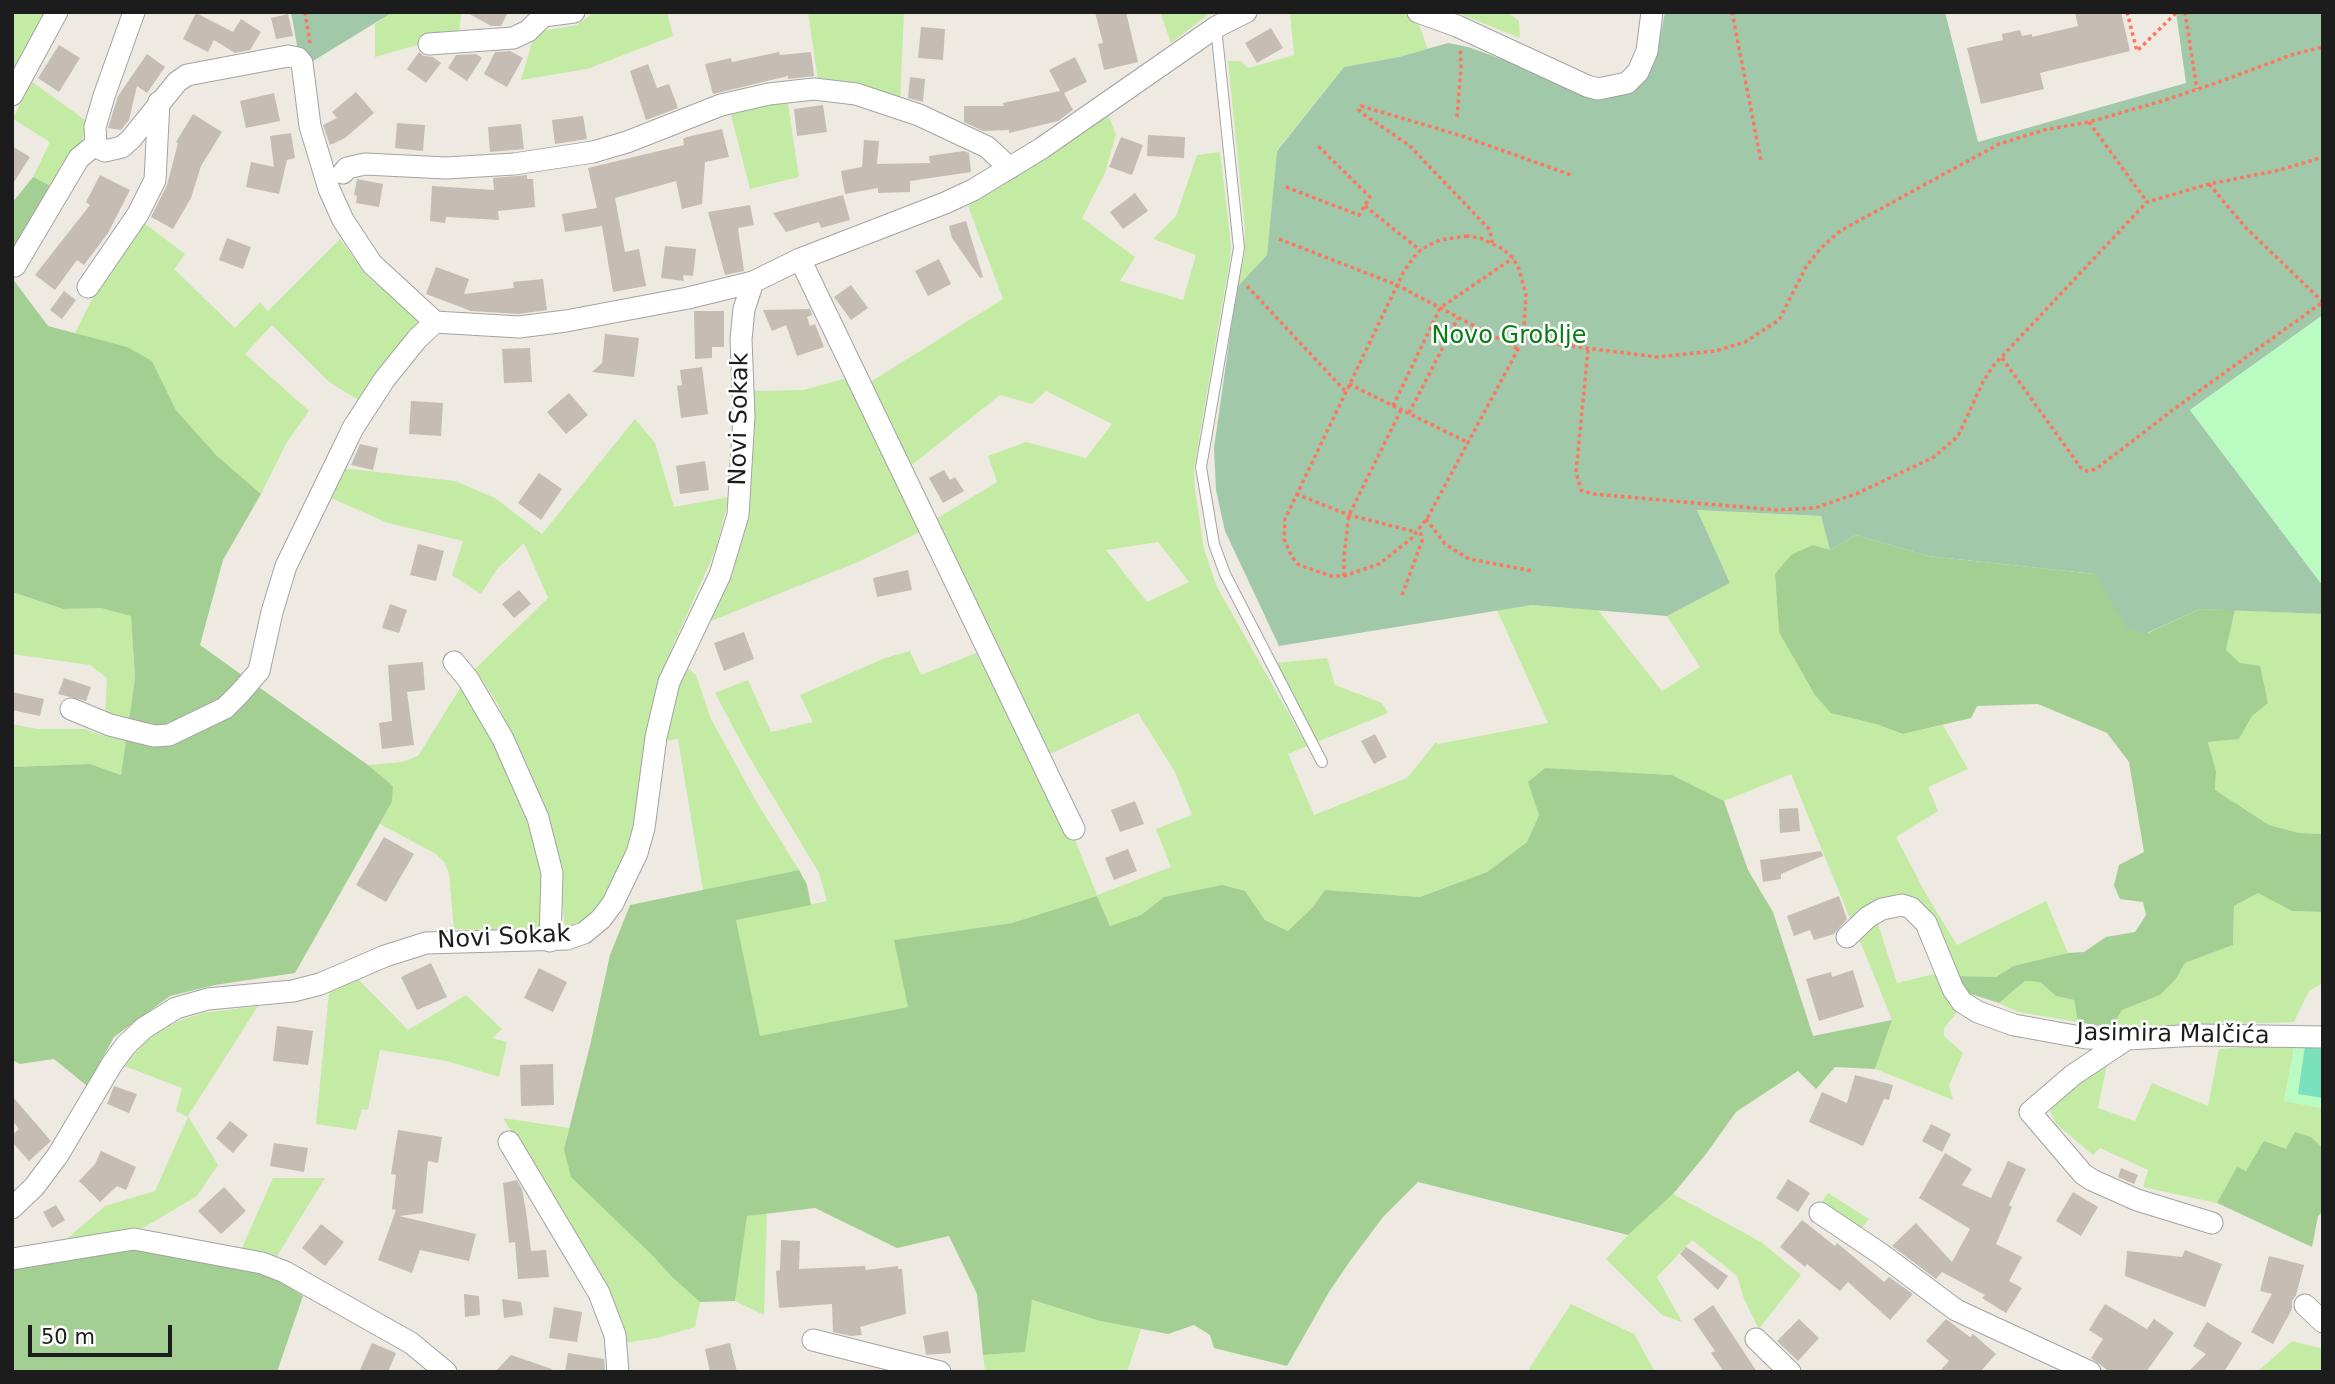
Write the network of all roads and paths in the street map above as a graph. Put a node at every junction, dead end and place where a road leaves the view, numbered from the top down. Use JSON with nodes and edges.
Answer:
{"nodes":[{"id":1,"x":57,"y":12,"type":"edge"},
{"id":2,"x":134,"y":12,"type":"edge"},
{"id":3,"x":305,"y":12,"type":"edge"},
{"id":4,"x":574,"y":12,"type":"edge"},
{"id":5,"x":1246,"y":12,"type":"edge"},
{"id":6,"x":1418,"y":12,"type":"edge"},
{"id":7,"x":1652,"y":12,"type":"edge"},
{"id":8,"x":1732,"y":12,"type":"edge"},
{"id":9,"x":2127,"y":12,"type":"edge"},
{"id":10,"x":2177,"y":12,"type":"edge"},
{"id":11,"x":2186,"y":12,"type":"edge"},
{"id":12,"x":1457,"y":26,"type":"junction"},
{"id":13,"x":1216,"y":27,"type":"junction"},
{"id":14,"x":429,"y":44,"type":"dead end"},
{"id":15,"x":2323,"y":47,"type":"edge"},
{"id":16,"x":298,"y":58,"type":"junction"},
{"id":17,"x":2197,"y":89,"type":"junction"},
{"id":18,"x":12,"y":95,"type":"edge"},
{"id":19,"x":159,"y":102,"type":"junction"},
{"id":20,"x":1457,"y":117,"type":"dead end"},
{"id":21,"x":2089,"y":122,"type":"junction"},
{"id":22,"x":96,"y":144,"type":"junction"},
{"id":23,"x":1318,"y":146,"type":"dead end"},
{"id":24,"x":2323,"y":157,"type":"edge"},
{"id":25,"x":1761,"y":161,"type":"dead end"},
{"id":26,"x":1010,"y":168,"type":"junction"},
{"id":27,"x":344,"y":173,"type":"dead end"},
{"id":28,"x":1571,"y":174,"type":"dead end"},
{"id":29,"x":2209,"y":184,"type":"junction"},
{"id":30,"x":1286,"y":187,"type":"dead end"},
{"id":31,"x":2147,"y":202,"type":"junction"},
{"id":32,"x":1365,"y":205,"type":"junction"},
{"id":33,"x":1279,"y":239,"type":"dead end"},
{"id":34,"x":1492,"y":243,"type":"junction"},
{"id":35,"x":1421,"y":251,"type":"junction"},
{"id":36,"x":1513,"y":258,"type":"junction"},
{"id":37,"x":800,"y":259,"type":"junction"},
{"id":38,"x":15,"y":265,"type":"dead end"},
{"id":39,"x":753,"y":282,"type":"junction"},
{"id":40,"x":1246,"y":285,"type":"dead end"},
{"id":41,"x":1397,"y":285,"type":"junction"},
{"id":42,"x":88,"y":287,"type":"dead end"},
{"id":43,"x":2323,"y":302,"type":"edge"},
{"id":44,"x":1440,"y":308,"type":"junction"},
{"id":45,"x":1458,"y":318,"type":"junction"},
{"id":46,"x":435,"y":322,"type":"junction"},
{"id":47,"x":1523,"y":340,"type":"junction"},
{"id":48,"x":1518,"y":349,"type":"junction"},
{"id":49,"x":1588,"y":350,"type":"junction"},
{"id":50,"x":2002,"y":358,"type":"junction"},
{"id":51,"x":1349,"y":384,"type":"junction"},
{"id":52,"x":1346,"y":392,"type":"junction"},
{"id":53,"x":1393,"y":406,"type":"junction"},
{"id":54,"x":1401,"y":410,"type":"junction"},
{"id":55,"x":1409,"y":414,"type":"junction"},
{"id":56,"x":1468,"y":442,"type":"junction"},
{"id":57,"x":1296,"y":494,"type":"junction"},
{"id":58,"x":1349,"y":515,"type":"junction"},
{"id":59,"x":1426,"y":519,"type":"junction"},
{"id":60,"x":1420,"y":527,"type":"junction"},
{"id":61,"x":1416,"y":531,"type":"junction"},
{"id":62,"x":1533,"y":571,"type":"dead end"},
{"id":63,"x":1344,"y":576,"type":"junction"},
{"id":64,"x":1402,"y":596,"type":"dead end"},
{"id":65,"x":454,"y":662,"type":"dead end"},
{"id":66,"x":71,"y":709,"type":"dead end"},
{"id":67,"x":1322,"y":762,"type":"dead end"},
{"id":68,"x":1074,"y":829,"type":"dead end"},
{"id":69,"x":1847,"y":937,"type":"dead end"},
{"id":70,"x":550,"y":941,"type":"junction"},
{"id":71,"x":2323,"y":1037,"type":"edge"},
{"id":72,"x":2127,"y":1040,"type":"junction"},
{"id":73,"x":509,"y":1142,"type":"dead end"},
{"id":74,"x":12,"y":1208,"type":"edge"},
{"id":75,"x":1821,"y":1213,"type":"dead end"},
{"id":76,"x":2212,"y":1223,"type":"dead end"},
{"id":77,"x":12,"y":1259,"type":"edge"},
{"id":78,"x":2305,"y":1305,"type":"dead end"},
{"id":79,"x":2323,"y":1322,"type":"edge"},
{"id":80,"x":1756,"y":1339,"type":"dead end"},
{"id":81,"x":813,"y":1340,"type":"dead end"},
{"id":82,"x":446,"y":1372,"type":"edge"},
{"id":83,"x":618,"y":1372,"type":"edge"},
{"id":84,"x":940,"y":1372,"type":"edge"},
{"id":85,"x":1790,"y":1372,"type":"edge"},
{"id":86,"x":2090,"y":1372,"type":"edge"}],
"edges":[{"from":1,"to":18,"type":"street"},
{"from":2,"to":22,"type":"street"},
{"from":3,"to":16,"type":"path"},
{"from":4,"to":14,"type":"street"},
{"from":5,"to":13,"type":"street"},
{"from":6,"to":12,"type":"street"},
{"from":7,"to":12,"type":"street"},
{"from":8,"to":25,"type":"path"},
{"from":9,"to":10,"type":"path"},
{"from":11,"to":17,"type":"path"},
{"from":12,"to":20,"type":"path"},
{"from":13,"to":26,"type":"street"},
{"from":13,"to":67,"type":"lane"},
{"from":15,"to":17,"type":"path"},
{"from":16,"to":19,"type":"street"},
{"from":16,"to":46,"type":"street"},
{"from":17,"to":21,"type":"path"},
{"from":19,"to":22,"type":"street"},
{"from":19,"to":42,"type":"street"},
{"from":21,"to":31,"type":"path"},
{"from":21,"to":49,"type":"path"},
{"from":22,"to":38,"type":"street"},
{"from":23,"to":32,"type":"path"},
{"from":24,"to":29,"type":"path"},
{"from":26,"to":27,"type":"street"},
{"from":26,"to":37,"type":"street"},
{"from":28,"to":34,"type":"path"},
{"from":29,"to":31,"type":"path"},
{"from":29,"to":43,"type":"path"},
{"from":30,"to":32,"type":"path"},
{"from":31,"to":50,"type":"path"},
{"from":32,"to":35,"type":"path"},
{"from":33,"to":41,"type":"path"},
{"from":34,"to":35,"type":"path"},
{"from":34,"to":36,"type":"path"},
{"from":35,"to":41,"type":"path"},
{"from":36,"to":44,"type":"path"},
{"from":36,"to":47,"type":"path"},
{"from":37,"to":39,"type":"street"},
{"from":37,"to":68,"type":"street"},
{"from":39,"to":46,"type":"street"},
{"from":39,"to":70,"type":"street","name":"Novi Sokak"},
{"from":40,"to":52,"type":"path"},
{"from":41,"to":44,"type":"path"},
{"from":41,"to":51,"type":"path"},
{"from":43,"to":50,"type":"path"},
{"from":44,"to":45,"type":"path"},
{"from":44,"to":53,"type":"path"},
{"from":45,"to":48,"type":"path"},
{"from":45,"to":55,"type":"path"},
{"from":46,"to":66,"type":"street"},
{"from":47,"to":48,"type":"path"},
{"from":47,"to":49,"type":"path"},
{"from":48,"to":56,"type":"path"},
{"from":49,"to":50,"type":"path"},
{"from":51,"to":52,"type":"path"},
{"from":51,"to":53,"type":"path"},
{"from":52,"to":57,"type":"path"},
{"from":53,"to":54,"type":"path"},
{"from":54,"to":55,"type":"path"},
{"from":54,"to":58,"type":"path"},
{"from":55,"to":56,"type":"path"},
{"from":56,"to":59,"type":"path"},
{"from":57,"to":58,"type":"path"},
{"from":57,"to":63,"type":"path"},
{"from":58,"to":61,"type":"path"},
{"from":58,"to":63,"type":"path"},
{"from":59,"to":60,"type":"path"},
{"from":59,"to":62,"type":"path"},
{"from":60,"to":61,"type":"path"},
{"from":60,"to":64,"type":"path"},
{"from":61,"to":63,"type":"path"},
{"from":65,"to":70,"type":"street"},
{"from":69,"to":72,"type":"street","name":"Jasimira Malčića"},
{"from":70,"to":74,"type":"street","name":"Novi Sokak"},
{"from":71,"to":72,"type":"street","name":"Jasimira Malčića"},
{"from":72,"to":76,"type":"street"},
{"from":73,"to":83,"type":"street"},
{"from":75,"to":86,"type":"street"},
{"from":77,"to":82,"type":"street"},
{"from":78,"to":79,"type":"street"},
{"from":80,"to":85,"type":"street"},
{"from":81,"to":84,"type":"street"}]}
